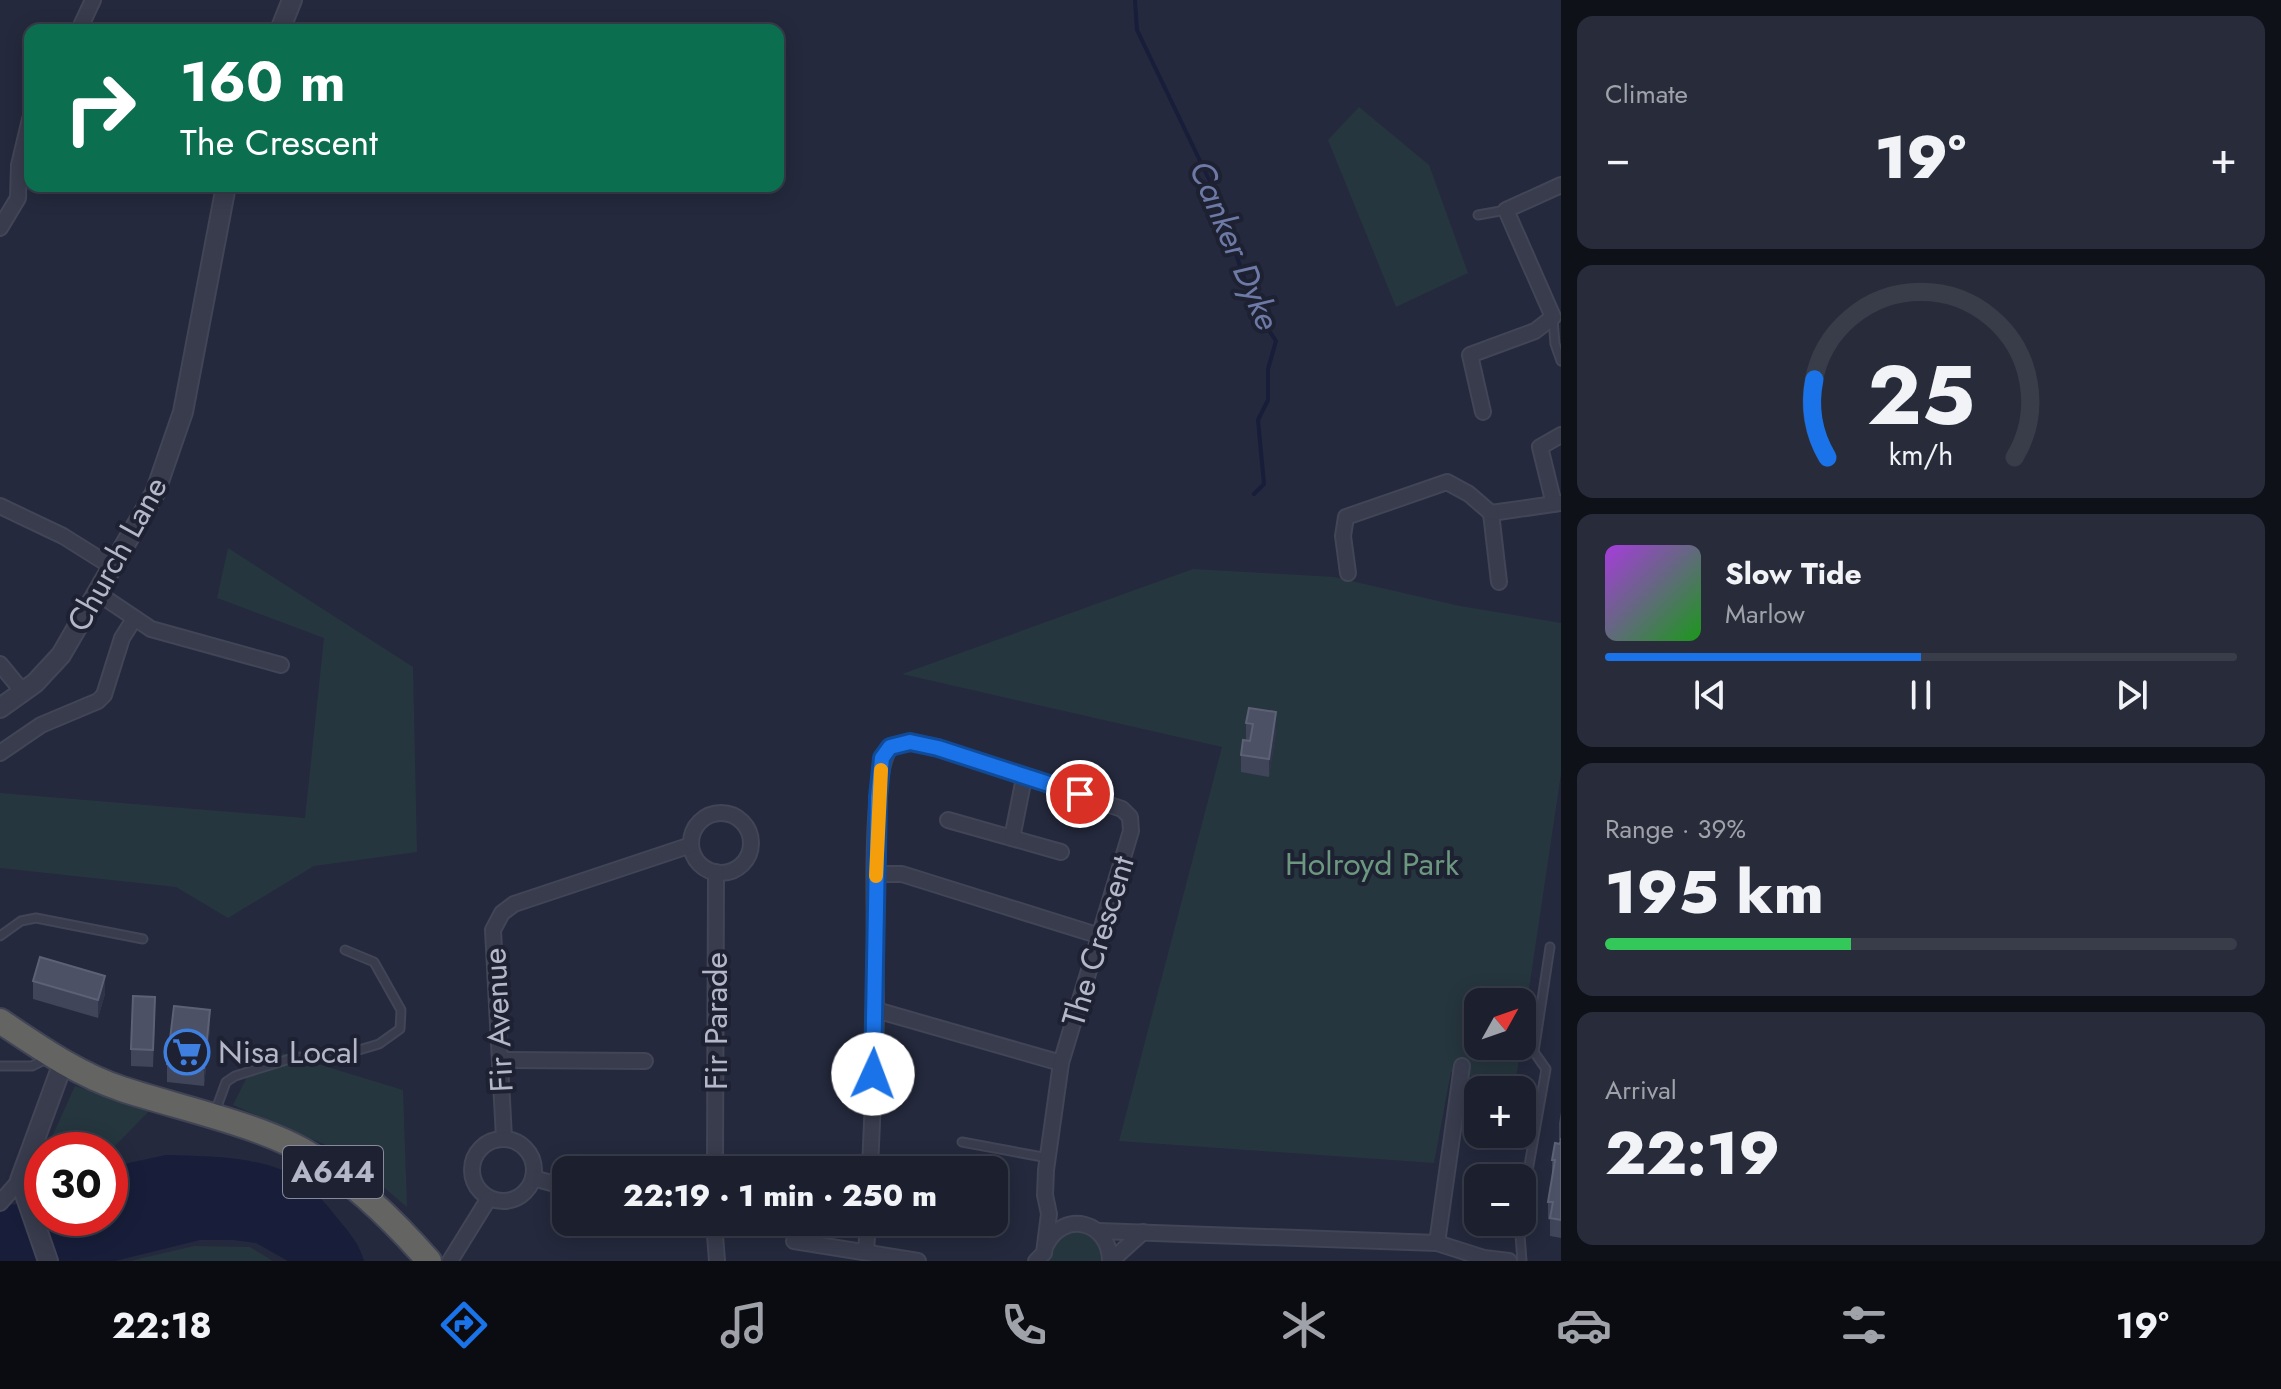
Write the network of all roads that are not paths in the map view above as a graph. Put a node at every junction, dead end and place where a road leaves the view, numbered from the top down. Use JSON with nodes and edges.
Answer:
{"nodes":[{"id":1,"x":292,"y":0,"type":"edge"},
{"id":2,"x":88,"y":2,"type":"edge"},
{"id":3,"x":81,"y":24,"type":"edge"},
{"id":4,"x":282,"y":24,"type":"edge"},
{"id":5,"x":24,"y":144,"type":"edge"},
{"id":6,"x":1561,"y":185,"type":"edge"},
{"id":7,"x":225,"y":192,"type":"edge"},
{"id":8,"x":1506,"y":210,"type":"junction"},
{"id":9,"x":1478,"y":215,"type":"dead end"},
{"id":10,"x":0,"y":228,"type":"edge"},
{"id":11,"x":1553,"y":317,"type":"junction"},
{"id":12,"x":1561,"y":361,"type":"edge"},
{"id":13,"x":1483,"y":412,"type":"dead end"},
{"id":14,"x":1561,"y":435,"type":"edge"},
{"id":15,"x":1558,"y":504,"type":"edge"},
{"id":16,"x":0,"y":506,"type":"edge"},
{"id":17,"x":1491,"y":513,"type":"junction"},
{"id":18,"x":114,"y":568,"type":"junction"},
{"id":19,"x":1348,"y":573,"type":"dead end"},
{"id":20,"x":1499,"y":582,"type":"dead end"},
{"id":21,"x":99,"y":594,"type":"junction"},
{"id":22,"x":134,"y":619,"type":"junction"},
{"id":23,"x":0,"y":664,"type":"edge"},
{"id":24,"x":281,"y":665,"type":"dead end"},
{"id":25,"x":23,"y":692,"type":"junction"},
{"id":26,"x":0,"y":708,"type":"edge"},
{"id":27,"x":0,"y":753,"type":"edge"},
{"id":28,"x":1024,"y":778,"type":"junction"},
{"id":29,"x":948,"y":820,"type":"dead end"},
{"id":30,"x":1012,"y":838,"type":"junction"},
{"id":31,"x":691,"y":845,"type":"junction"},
{"id":32,"x":1061,"y":852,"type":"dead end"},
{"id":33,"x":716,"y":872,"type":"junction"},
{"id":34,"x":876,"y":874,"type":"junction"},
{"id":35,"x":0,"y":936,"type":"edge"},
{"id":36,"x":1100,"y":936,"type":"junction"},
{"id":37,"x":143,"y":939,"type":"dead end"},
{"id":38,"x":1550,"y":947,"type":"dead end"},
{"id":39,"x":345,"y":950,"type":"dead end"},
{"id":40,"x":876,"y":1010,"type":"junction"},
{"id":41,"x":0,"y":1021,"type":"edge"},
{"id":42,"x":58,"y":1060,"type":"junction"},
{"id":43,"x":500,"y":1060,"type":"junction"},
{"id":44,"x":645,"y":1061,"type":"dead end"},
{"id":45,"x":1061,"y":1063,"type":"junction"},
{"id":46,"x":0,"y":1066,"type":"edge"},
{"id":47,"x":1462,"y":1066,"type":"dead end"},
{"id":48,"x":213,"y":1118,"type":"junction"},
{"id":49,"x":504,"y":1138,"type":"junction"},
{"id":50,"x":962,"y":1142,"type":"dead end"},
{"id":51,"x":715,"y":1156,"type":"edge"},
{"id":52,"x":871,"y":1156,"type":"edge"},
{"id":53,"x":1048,"y":1158,"type":"junction"},
{"id":54,"x":1529,"y":1164,"type":"edge"},
{"id":55,"x":533,"y":1178,"type":"junction"},
{"id":56,"x":552,"y":1183,"type":"edge"},
{"id":57,"x":21,"y":1188,"type":"junction"},
{"id":58,"x":489,"y":1198,"type":"junction"},
{"id":59,"x":2,"y":1201,"type":"edge"},
{"id":60,"x":1049,"y":1214,"type":"junction"},
{"id":61,"x":1060,"y":1227,"type":"junction"},
{"id":62,"x":1099,"y":1231,"type":"junction"},
{"id":63,"x":1143,"y":1232,"type":"junction"},
{"id":64,"x":715,"y":1236,"type":"edge"},
{"id":65,"x":867,"y":1236,"type":"edge"},
{"id":66,"x":1520,"y":1236,"type":"edge"},
{"id":67,"x":794,"y":1241,"type":"dead end"},
{"id":68,"x":1437,"y":1243,"type":"junction"},
{"id":69,"x":866,"y":1252,"type":"junction"},
{"id":70,"x":1042,"y":1258,"type":"edge"},
{"id":71,"x":1483,"y":1259,"type":"edge"},
{"id":72,"x":48,"y":1261,"type":"edge"},
{"id":73,"x":429,"y":1261,"type":"edge"},
{"id":74,"x":450,"y":1261,"type":"edge"},
{"id":75,"x":717,"y":1261,"type":"edge"},
{"id":76,"x":918,"y":1261,"type":"edge"},
{"id":77,"x":1110,"y":1261,"type":"edge"},
{"id":78,"x":1509,"y":1261,"type":"edge"},
{"id":79,"x":1522,"y":1261,"type":"edge"}],
"edges":[{"from":1,"to":4,"type":"street"},
{"from":2,"to":3,"type":"street"},
{"from":5,"to":10,"type":"street"},
{"from":6,"to":8,"type":"street"},
{"from":7,"to":18,"type":"street","name":"Church Lane"},
{"from":8,"to":9,"type":"lane"},
{"from":8,"to":11,"type":"street"},
{"from":11,"to":12,"type":"lane"},
{"from":11,"to":13,"type":"street"},
{"from":14,"to":15,"type":"street"},
{"from":15,"to":17,"type":"street"},
{"from":16,"to":18,"type":"street"},
{"from":17,"to":19,"type":"street"},
{"from":17,"to":20,"type":"street"},
{"from":18,"to":21,"type":"street","name":"Church Lane"},
{"from":21,"to":22,"type":"street"},
{"from":21,"to":25,"type":"street","name":"Church Lane"},
{"from":22,"to":24,"type":"street"},
{"from":22,"to":27,"type":"street"},
{"from":23,"to":25,"type":"street"},
{"from":25,"to":26,"type":"street","name":"Church Lane"},
{"from":28,"to":30,"type":"street"},
{"from":28,"to":34,"type":"street","name":"The Crescent"},
{"from":28,"to":36,"type":"street","name":"The Crescent"},
{"from":29,"to":30,"type":"street"},
{"from":30,"to":32,"type":"street"},
{"from":31,"to":33,"type":"street"},
{"from":31,"to":33,"type":"street"},
{"from":31,"to":43,"type":"street","name":"Fir Avenue"},
{"from":33,"to":51,"type":"street","name":"Fir Parade"},
{"from":34,"to":36,"type":"street"},
{"from":34,"to":40,"type":"street","name":"The Crescent"},
{"from":35,"to":37,"type":"lane"},
{"from":36,"to":45,"type":"street","name":"The Crescent"},
{"from":38,"to":54,"type":"lane"},
{"from":39,"to":48,"type":"lane"},
{"from":40,"to":45,"type":"street"},
{"from":40,"to":52,"type":"street","name":"The Crescent"},
{"from":41,"to":42,"type":"highway","number":"A644"},
{"from":42,"to":46,"type":"lane"},
{"from":42,"to":48,"type":"highway","number":"A644"},
{"from":42,"to":57,"type":"street"},
{"from":43,"to":44,"type":"street"},
{"from":43,"to":49,"type":"street","name":"Fir Avenue"},
{"from":45,"to":53,"type":"street","name":"The Crescent"},
{"from":47,"to":68,"type":"street"},
{"from":48,"to":73,"type":"highway","number":"A644"},
{"from":49,"to":55,"type":"street","name":"Fir Avenue"},
{"from":49,"to":58,"type":"street","name":"Fir Avenue"},
{"from":50,"to":53,"type":"lane"},
{"from":53,"to":60,"type":"street","name":"The Crescent"},
{"from":55,"to":56,"type":"street"},
{"from":55,"to":58,"type":"street"},
{"from":57,"to":59,"type":"street"},
{"from":57,"to":72,"type":"street"},
{"from":58,"to":74,"type":"street"},
{"from":60,"to":61,"type":"street"},
{"from":60,"to":70,"type":"street","name":"The Crescent"},
{"from":61,"to":62,"type":"street"},
{"from":61,"to":70,"type":"street"},
{"from":62,"to":63,"type":"street"},
{"from":62,"to":77,"type":"street"},
{"from":63,"to":68,"type":"street"},
{"from":63,"to":77,"type":"street"},
{"from":64,"to":75,"type":"street"},
{"from":65,"to":69,"type":"street"},
{"from":66,"to":79,"type":"lane"},
{"from":67,"to":69,"type":"street"},
{"from":68,"to":71,"type":"street"},
{"from":69,"to":76,"type":"street"},
{"from":71,"to":78,"type":"street"}]}
